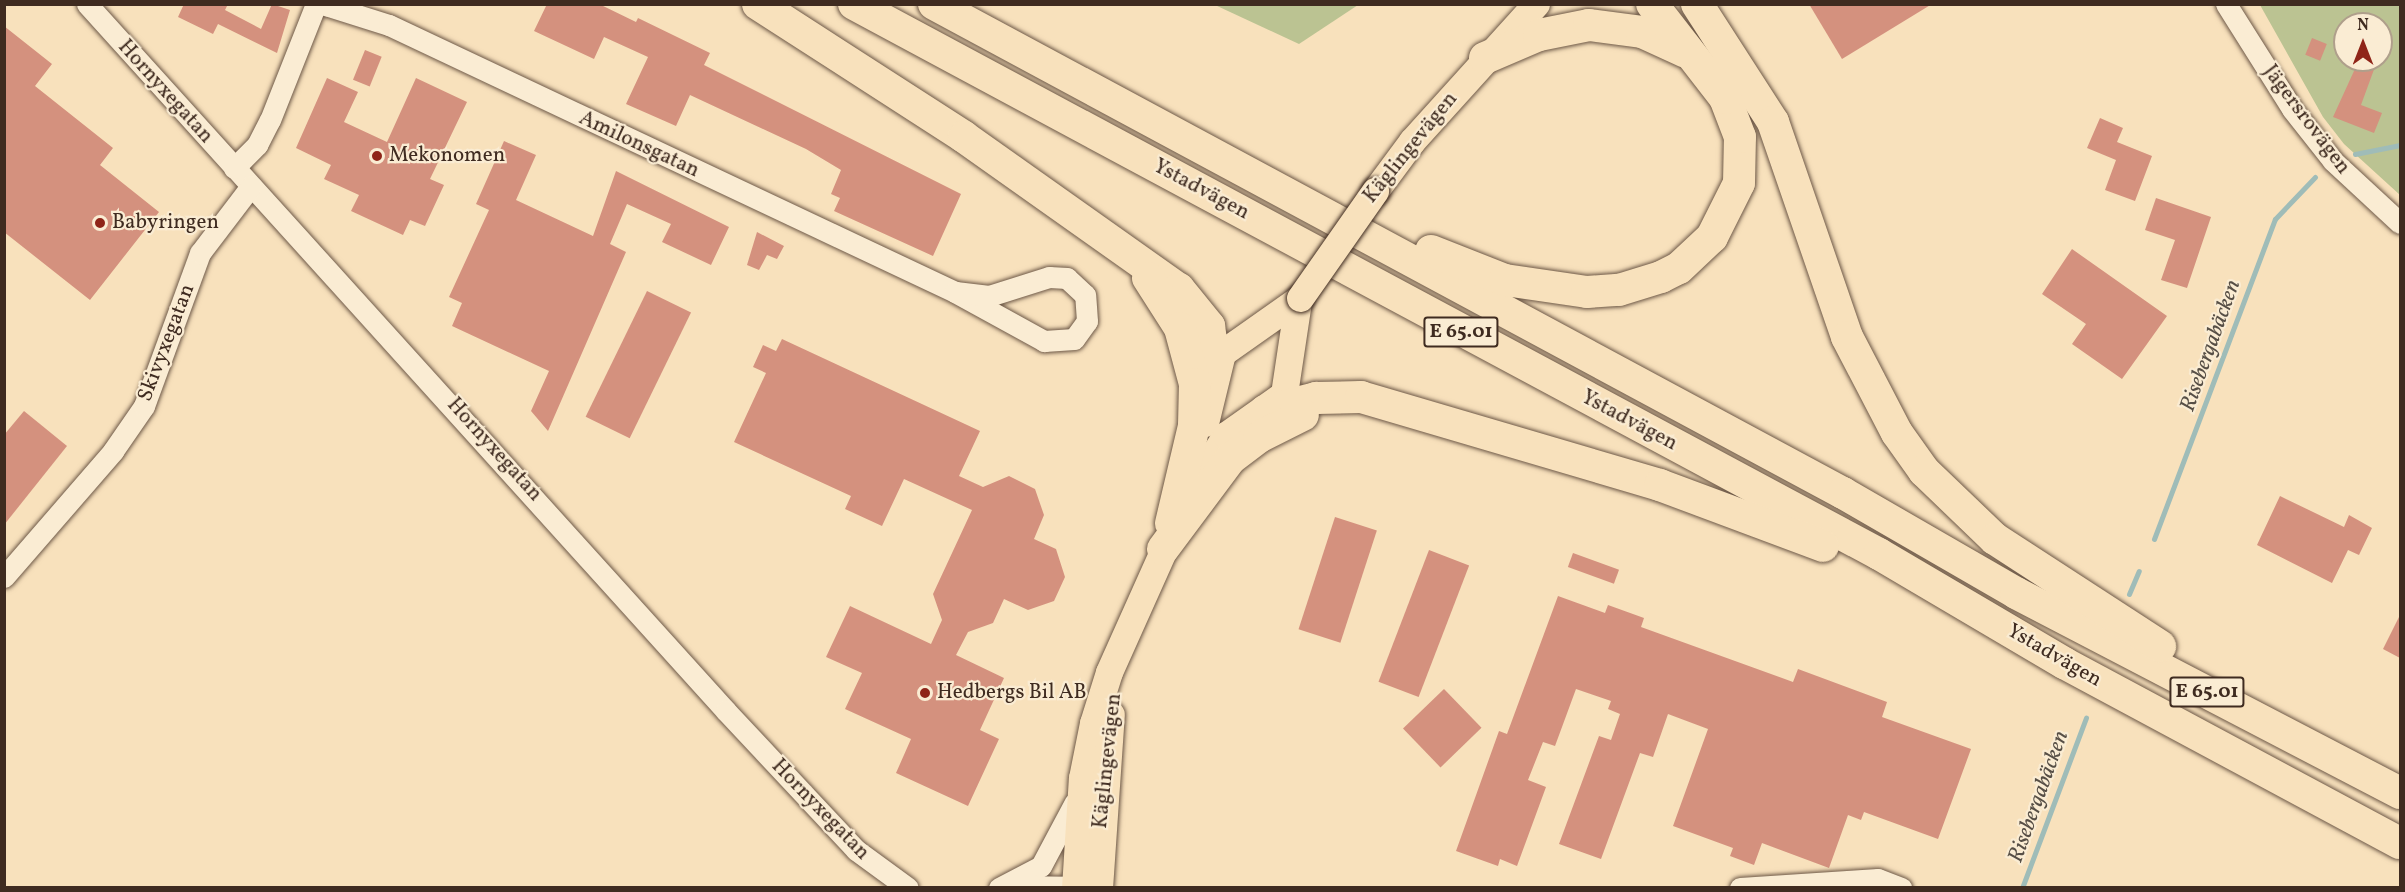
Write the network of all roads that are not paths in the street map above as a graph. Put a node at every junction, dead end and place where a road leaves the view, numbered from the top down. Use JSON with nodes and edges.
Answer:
{"nodes":[{"id":1,"x":87,"y":4,"type":"edge"},
{"id":2,"x":316,"y":4,"type":"edge"},
{"id":3,"x":322,"y":4,"type":"edge"},
{"id":4,"x":758,"y":4,"type":"edge"},
{"id":5,"x":855,"y":4,"type":"edge"},
{"id":6,"x":934,"y":4,"type":"edge"},
{"id":7,"x":1536,"y":4,"type":"edge"},
{"id":8,"x":1652,"y":4,"type":"edge"},
{"id":9,"x":1697,"y":4,"type":"edge"},
{"id":10,"x":2226,"y":4,"type":"edge"},
{"id":11,"x":1692,"y":55,"type":"junction"},
{"id":12,"x":1485,"y":58,"type":"junction"},
{"id":13,"x":1219,"y":157,"type":"junction"},
{"id":14,"x":234,"y":168,"type":"junction"},
{"id":15,"x":251,"y":186,"type":"junction"},
{"id":16,"x":2400,"y":223,"type":"edge"},
{"id":17,"x":1129,"y":254,"type":"junction"},
{"id":18,"x":955,"y":292,"type":"junction"},
{"id":19,"x":1299,"y":299,"type":"junction"},
{"id":20,"x":1215,"y":370,"type":"junction"},
{"id":21,"x":1263,"y":411,"type":"junction"},
{"id":22,"x":1428,"y":418,"type":"junction"},
{"id":23,"x":1190,"y":490,"type":"junction"},
{"id":24,"x":1163,"y":549,"type":"junction"},
{"id":25,"x":4,"y":576,"type":"edge"},
{"id":26,"x":1125,"y":636,"type":"junction"},
{"id":27,"x":2064,"y":663,"type":"junction"},
{"id":28,"x":1082,"y":778,"type":"junction"},
{"id":29,"x":2399,"y":793,"type":"edge"},
{"id":30,"x":2400,"y":843,"type":"edge"},
{"id":31,"x":1000,"y":887,"type":"edge"},
{"id":32,"x":1087,"y":887,"type":"edge"},
{"id":33,"x":1750,"y":887,"type":"edge"},
{"id":34,"x":908,"y":888,"type":"edge"},
{"id":35,"x":1901,"y":888,"type":"edge"}],
"edges":[{"from":1,"to":14,"type":"street","name":"Hornyxegatan"},
{"from":2,"to":14,"type":"street"},
{"from":3,"to":18,"type":"street","name":"Amilonsgatan"},
{"from":4,"to":17,"type":"highway"},
{"from":5,"to":27,"type":"highway","name":"Ystadvägen","number":"E 65.01"},
{"from":6,"to":13,"type":"highway","name":"Ystadvägen","number":"E 65.01"},
{"from":7,"to":12,"type":"main road","name":"Käglingevägen"},
{"from":8,"to":11,"type":"highway"},
{"from":9,"to":29,"type":"highway"},
{"from":10,"to":16,"type":"street","name":"Jägersrovägen"},
{"from":11,"to":12,"type":"highway"},
{"from":11,"to":13,"type":"highway"},
{"from":12,"to":19,"type":"main road","name":"Käglingevägen","bridge":true},
{"from":13,"to":29,"type":"highway","name":"Ystadvägen","number":"E 65.01"},
{"from":14,"to":15,"type":"street","name":"Hornyxegatan"},
{"from":15,"to":25,"type":"street","name":"Skivyxegatan"},
{"from":15,"to":34,"type":"street","name":"Hornyxegatan"},
{"from":17,"to":20,"type":"highway"},
{"from":17,"to":24,"type":"highway"},
{"from":18,"to":18,"type":"street","name":"Amilonsgatan"},
{"from":19,"to":20,"type":"main road","name":"Käglingevägen"},
{"from":19,"to":21,"type":"main road","name":"Käglingevägen"},
{"from":20,"to":21,"type":"main road"},
{"from":20,"to":23,"type":"main road","name":"Käglingevägen"},
{"from":21,"to":22,"type":"highway"},
{"from":21,"to":23,"type":"main road","name":"Käglingevägen"},
{"from":22,"to":24,"type":"highway"},
{"from":22,"to":27,"type":"highway"},
{"from":23,"to":24,"type":"main road","name":"Käglingevägen"},
{"from":24,"to":26,"type":"main road","name":"Käglingevägen"},
{"from":26,"to":28,"type":"main road","name":"Käglingevägen"},
{"from":26,"to":32,"type":"main road","name":"Käglingevägen"},
{"from":27,"to":30,"type":"highway","name":"Ystadvägen","number":"E 65.01"},
{"from":28,"to":31,"type":"street"},
{"from":28,"to":32,"type":"main road","name":"Käglingevägen"},
{"from":31,"to":32,"type":"street"},
{"from":33,"to":35,"type":"street"}]}
